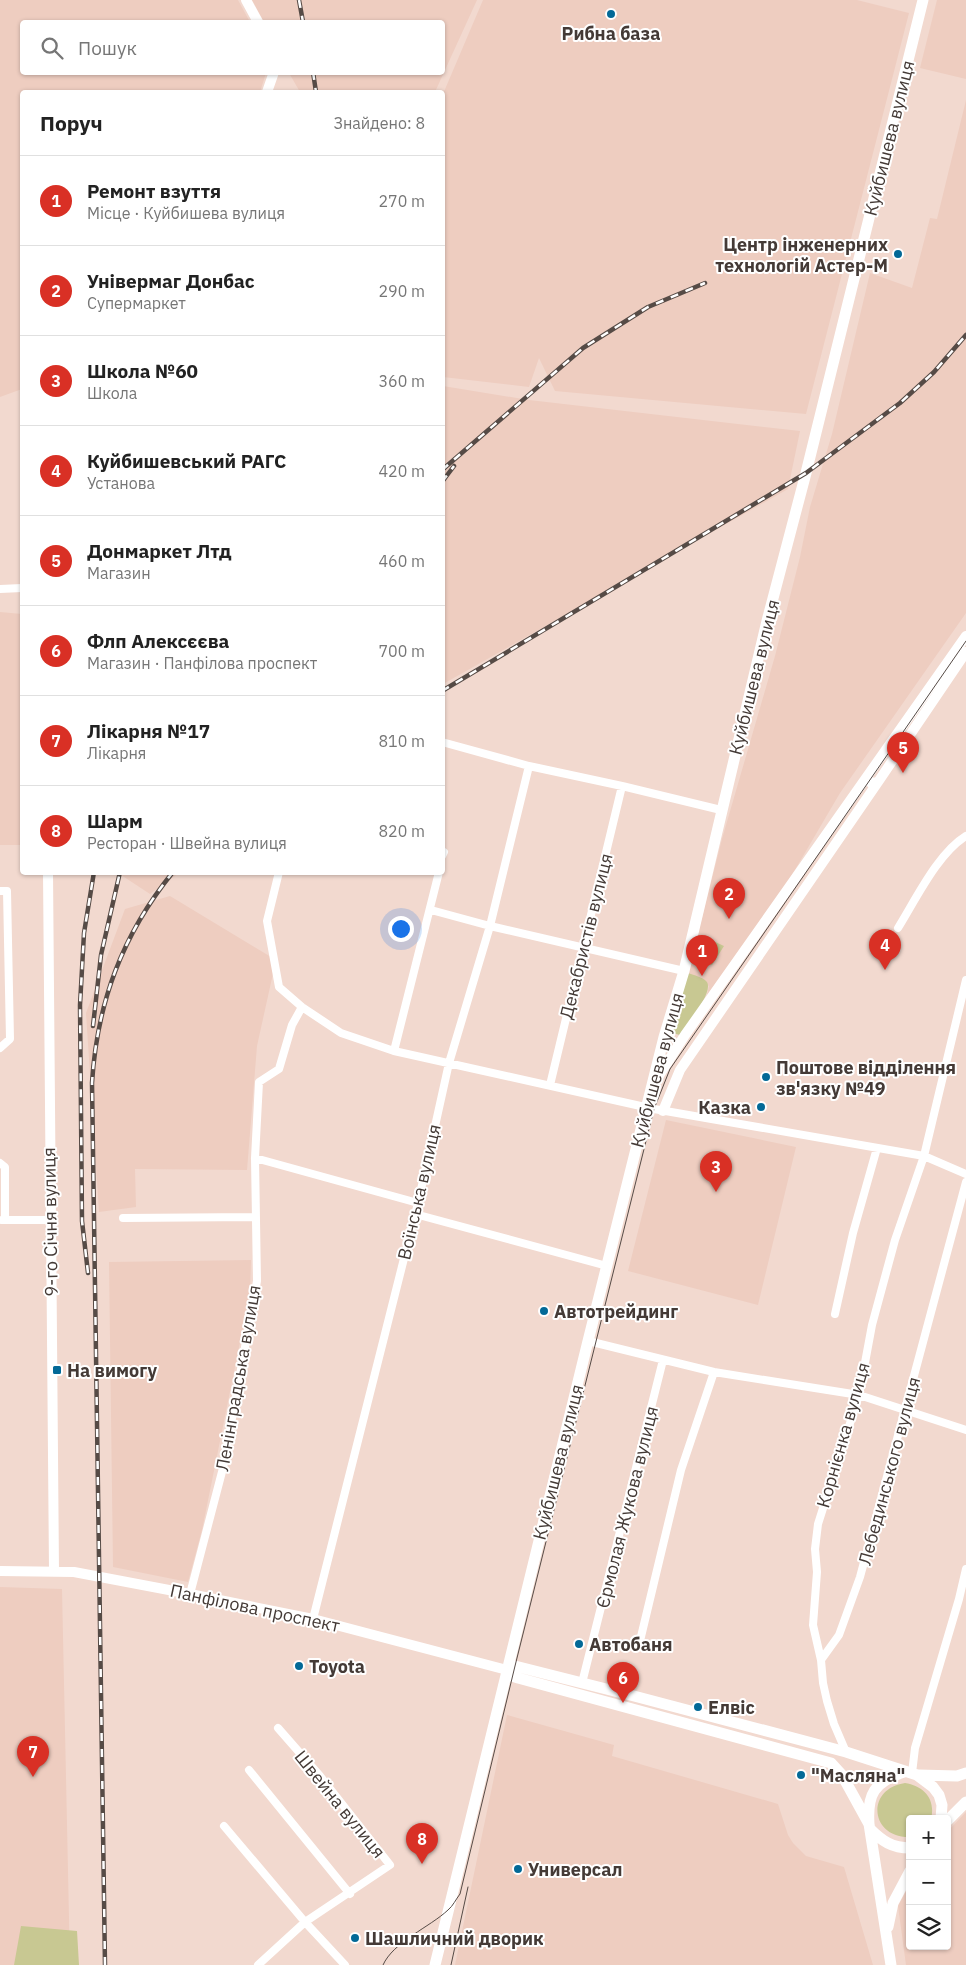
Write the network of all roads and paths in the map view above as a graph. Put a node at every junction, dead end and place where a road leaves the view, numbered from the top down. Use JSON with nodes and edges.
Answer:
{"nodes":[{"id":1,"x":246,"y":0,"type":"edge"},
{"id":2,"x":923,"y":0,"type":"edge"},
{"id":3,"x":257,"y":20,"type":"edge"},
{"id":4,"x":273,"y":75,"type":"edge"},
{"id":5,"x":268,"y":90,"type":"edge"},
{"id":6,"x":20,"y":588,"type":"edge"},
{"id":7,"x":0,"y":589,"type":"edge"},
{"id":8,"x":966,"y":636,"type":"edge"},
{"id":9,"x":966,"y":652,"type":"edge"},
{"id":10,"x":445,"y":743,"type":"edge"},
{"id":11,"x":529,"y":766,"type":"junction"},
{"id":12,"x":878,"y":782,"type":"junction"},
{"id":13,"x":860,"y":785,"type":"junction"},
{"id":14,"x":622,"y":786,"type":"junction"},
{"id":15,"x":721,"y":810,"type":"junction"},
{"id":16,"x":966,"y":836,"type":"edge"},
{"id":17,"x":48,"y":875,"type":"edge"},
{"id":18,"x":277,"y":875,"type":"edge"},
{"id":19,"x":438,"y":875,"type":"edge"},
{"id":20,"x":0,"y":891,"type":"edge"},
{"id":21,"x":430,"y":910,"type":"junction"},
{"id":22,"x":490,"y":926,"type":"junction"},
{"id":23,"x":898,"y":928,"type":"dead end"},
{"id":24,"x":583,"y":948,"type":"junction"},
{"id":25,"x":684,"y":971,"type":"junction"},
{"id":26,"x":966,"y":980,"type":"edge"},
{"id":27,"x":302,"y":1007,"type":"junction"},
{"id":28,"x":0,"y":1048,"type":"edge"},
{"id":29,"x":394,"y":1051,"type":"junction"},
{"id":30,"x":449,"y":1063,"type":"junction"},
{"id":31,"x":550,"y":1085,"type":"junction"},
{"id":32,"x":652,"y":1088,"type":"junction"},
{"id":33,"x":646,"y":1107,"type":"junction"},
{"id":34,"x":663,"y":1111,"type":"junction"},
{"id":35,"x":877,"y":1148,"type":"junction"},
{"id":36,"x":924,"y":1156,"type":"junction"},
{"id":37,"x":255,"y":1158,"type":"junction"},
{"id":38,"x":0,"y":1163,"type":"edge"},
{"id":39,"x":966,"y":1174,"type":"edge"},
{"id":40,"x":966,"y":1182,"type":"edge"},
{"id":41,"x":418,"y":1203,"type":"junction"},
{"id":42,"x":415,"y":1214,"type":"junction"},
{"id":43,"x":255,"y":1217,"type":"junction"},
{"id":44,"x":123,"y":1218,"type":"dead end"},
{"id":45,"x":2,"y":1220,"type":"edge"},
{"id":46,"x":50,"y":1220,"type":"junction"},
{"id":47,"x":607,"y":1266,"type":"junction"},
{"id":48,"x":835,"y":1314,"type":"dead end"},
{"id":49,"x":588,"y":1341,"type":"junction"},
{"id":50,"x":663,"y":1360,"type":"junction"},
{"id":51,"x":714,"y":1372,"type":"junction"},
{"id":52,"x":858,"y":1395,"type":"junction"},
{"id":53,"x":906,"y":1410,"type":"junction"},
{"id":54,"x":966,"y":1430,"type":"edge"},
{"id":55,"x":966,"y":1569,"type":"edge"},
{"id":56,"x":0,"y":1571,"type":"edge"},
{"id":57,"x":54,"y":1571,"type":"junction"},
{"id":58,"x":190,"y":1594,"type":"junction"},
{"id":59,"x":313,"y":1619,"type":"junction"},
{"id":60,"x":639,"y":1645,"type":"dead end"},
{"id":61,"x":821,"y":1660,"type":"junction"},
{"id":62,"x":510,"y":1673,"type":"junction"},
{"id":63,"x":582,"y":1684,"type":"junction"},
{"id":64,"x":278,"y":1728,"type":"dead end"},
{"id":65,"x":846,"y":1752,"type":"junction"},
{"id":66,"x":249,"y":1770,"type":"dead end"},
{"id":67,"x":911,"y":1773,"type":"junction"},
{"id":68,"x":966,"y":1773,"type":"edge"},
{"id":69,"x":966,"y":1802,"type":"edge"},
{"id":70,"x":941,"y":1815,"type":"edge"},
{"id":71,"x":951,"y":1817,"type":"edge"},
{"id":72,"x":224,"y":1826,"type":"dead end"},
{"id":73,"x":870,"y":1826,"type":"junction"},
{"id":74,"x":906,"y":1848,"type":"edge"},
{"id":75,"x":906,"y":1879,"type":"edge"},
{"id":76,"x":350,"y":1894,"type":"junction"},
{"id":77,"x":305,"y":1922,"type":"junction"},
{"id":78,"x":887,"y":1931,"type":"junction"},
{"id":79,"x":258,"y":1965,"type":"edge"},
{"id":80,"x":345,"y":1965,"type":"edge"},
{"id":81,"x":435,"y":1965,"type":"edge"},
{"id":82,"x":891,"y":1965,"type":"edge"}],
"edges":[{"from":1,"to":3,"type":"street"},
{"from":2,"to":15,"type":"main road","name":"Куйбишева вулиця"},
{"from":4,"to":5,"type":"street"},
{"from":6,"to":7,"type":"street"},
{"from":8,"to":13,"type":"street"},
{"from":9,"to":12,"type":"street"},
{"from":10,"to":11,"type":"street"},
{"from":11,"to":14,"type":"street"},
{"from":11,"to":22,"type":"street","name":"Воїнська вулиця"},
{"from":12,"to":13,"type":"street"},
{"from":12,"to":34,"type":"street"},
{"from":13,"to":32,"type":"street"},
{"from":14,"to":15,"type":"street"},
{"from":14,"to":24,"type":"street","name":"Декабристів вулиця"},
{"from":15,"to":25,"type":"main road","name":"Куйбишева вулиця"},
{"from":16,"to":23,"type":"street"},
{"from":17,"to":46,"type":"street","name":"9-го Січня вулиця"},
{"from":18,"to":27,"type":"street"},
{"from":19,"to":21,"type":"street"},
{"from":20,"to":28,"type":"street"},
{"from":21,"to":22,"type":"street"},
{"from":21,"to":29,"type":"street"},
{"from":22,"to":24,"type":"street"},
{"from":22,"to":30,"type":"street","name":"Воїнська вулиця"},
{"from":24,"to":25,"type":"street"},
{"from":24,"to":31,"type":"street","name":"Декабристів вулиця"},
{"from":25,"to":32,"type":"main road","name":"Куйбишева вулиця"},
{"from":26,"to":36,"type":"street"},
{"from":27,"to":29,"type":"street"},
{"from":27,"to":37,"type":"street","name":"Ленінградська вулиця"},
{"from":29,"to":30,"type":"street"},
{"from":30,"to":31,"type":"street"},
{"from":30,"to":41,"type":"street","name":"Воїнська вулиця"},
{"from":31,"to":33,"type":"street"},
{"from":32,"to":33,"type":"main road","name":"Куйбишева вулиця"},
{"from":33,"to":34,"type":"street"},
{"from":33,"to":47,"type":"main road","name":"Куйбишева вулиця"},
{"from":34,"to":35,"type":"street"},
{"from":35,"to":36,"type":"street"},
{"from":35,"to":48,"type":"street"},
{"from":36,"to":39,"type":"street"},
{"from":36,"to":52,"type":"street","name":"Корнієнка вулиця"},
{"from":37,"to":41,"type":"street"},
{"from":37,"to":43,"type":"street","name":"Ленінградська вулиця"},
{"from":38,"to":45,"type":"street"},
{"from":40,"to":53,"type":"street","name":"Лебединського вулиця"},
{"from":41,"to":42,"type":"street","name":"Воїнська вулиця"},
{"from":42,"to":47,"type":"street"},
{"from":42,"to":59,"type":"street","name":"Воїнська вулиця"},
{"from":43,"to":44,"type":"street"},
{"from":43,"to":58,"type":"street","name":"Ленінградська вулиця"},
{"from":45,"to":46,"type":"street"},
{"from":46,"to":57,"type":"street","name":"9-го Січня вулиця"},
{"from":47,"to":49,"type":"main road","name":"Куйбишева вулиця"},
{"from":49,"to":50,"type":"street"},
{"from":49,"to":62,"type":"main road","name":"Куйбишева вулиця"},
{"from":50,"to":51,"type":"street"},
{"from":50,"to":63,"type":"street","name":"Єрмолая Жукова вулиця"},
{"from":51,"to":52,"type":"street"},
{"from":51,"to":60,"type":"street"},
{"from":52,"to":53,"type":"street"},
{"from":52,"to":61,"type":"street","name":"Корнієнка вулиця"},
{"from":53,"to":54,"type":"street"},
{"from":53,"to":61,"type":"street","name":"Лебединського вулиця"},
{"from":55,"to":67,"type":"street"},
{"from":56,"to":57,"type":"street","name":"Панфілова проспект"},
{"from":57,"to":58,"type":"street","name":"Панфілова проспект"},
{"from":58,"to":59,"type":"street","name":"Панфілова проспект"},
{"from":59,"to":62,"type":"street","name":"Панфілова проспект"},
{"from":61,"to":65,"type":"street"},
{"from":62,"to":63,"type":"main road"},
{"from":62,"to":73,"type":"main road","name":"Панфілова проспект"},
{"from":62,"to":81,"type":"main road","name":"Куйбишева вулиця"},
{"from":63,"to":65,"type":"main road"},
{"from":64,"to":76,"type":"street","name":"Швейна вулиця"},
{"from":65,"to":67,"type":"main road"},
{"from":66,"to":76,"type":"street"},
{"from":67,"to":68,"type":"main road"},
{"from":67,"to":70,"type":"main road"},
{"from":67,"to":73,"type":"main road"},
{"from":69,"to":71,"type":"main road"},
{"from":72,"to":77,"type":"street"},
{"from":73,"to":74,"type":"main road"},
{"from":73,"to":78,"type":"main road"},
{"from":75,"to":78,"type":"main road"},
{"from":76,"to":77,"type":"street","name":"Швейна вулиця"},
{"from":77,"to":79,"type":"street","name":"Швейна вулиця"},
{"from":77,"to":80,"type":"street"},
{"from":78,"to":82,"type":"main road"}]}
